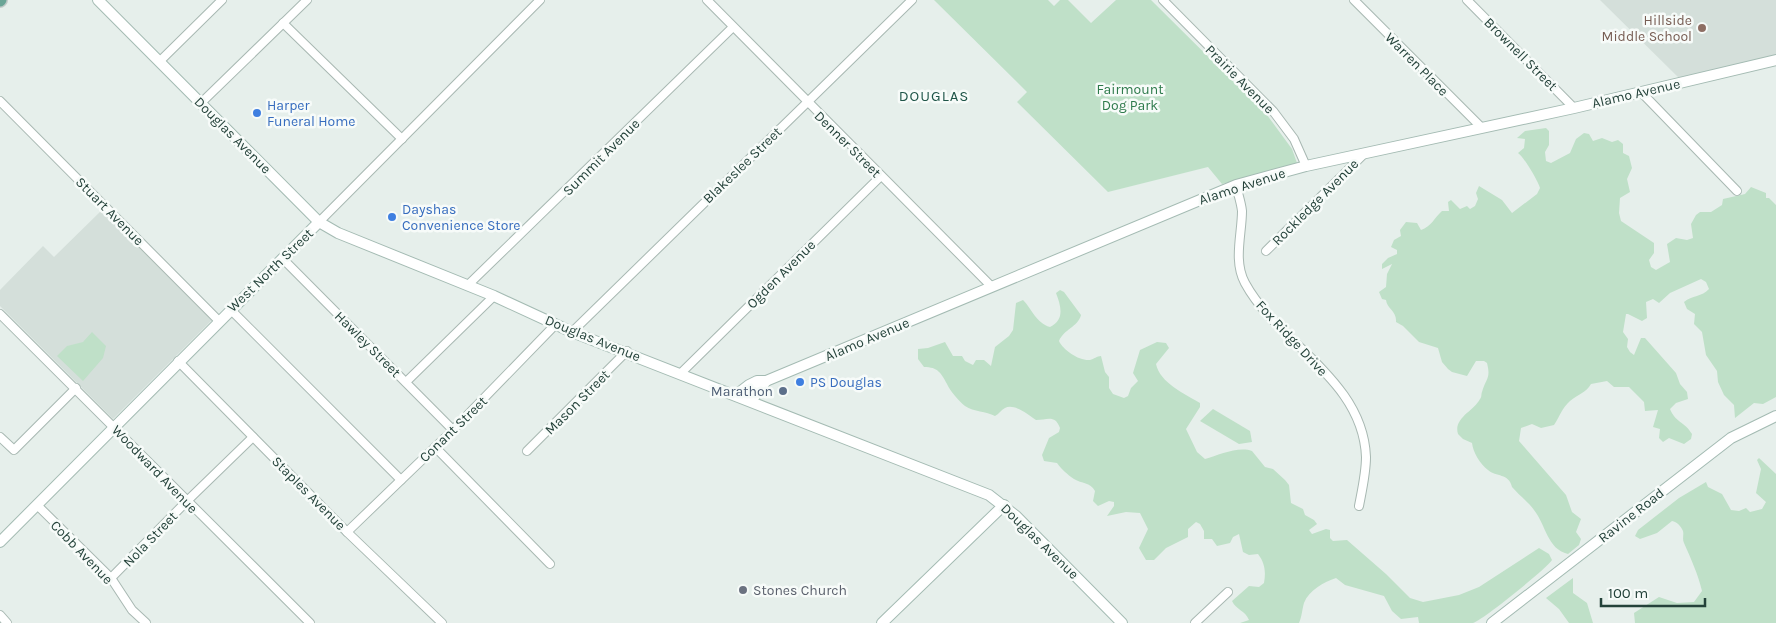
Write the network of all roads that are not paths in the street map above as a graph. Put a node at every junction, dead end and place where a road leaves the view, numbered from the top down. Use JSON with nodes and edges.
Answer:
{"nodes":[{"id":1,"x":98,"y":0,"type":"edge"},
{"id":2,"x":222,"y":0,"type":"edge"},
{"id":3,"x":306,"y":0,"type":"edge"},
{"id":4,"x":540,"y":0,"type":"edge"},
{"id":5,"x":706,"y":0,"type":"edge"},
{"id":6,"x":912,"y":0,"type":"edge"},
{"id":7,"x":1162,"y":0,"type":"edge"},
{"id":8,"x":1354,"y":0,"type":"edge"},
{"id":9,"x":1467,"y":0,"type":"edge"},
{"id":10,"x":283,"y":23,"type":"junction"},
{"id":11,"x":733,"y":27,"type":"junction"},
{"id":12,"x":1776,"y":60,"type":"edge"},
{"id":13,"x":160,"y":61,"type":"junction"},
{"id":14,"x":1641,"y":92,"type":"junction"},
{"id":15,"x":0,"y":101,"type":"edge"},
{"id":16,"x":806,"y":102,"type":"junction"},
{"id":17,"x":201,"y":103,"type":"junction"},
{"id":18,"x":1574,"y":108,"type":"junction"},
{"id":19,"x":1480,"y":128,"type":"junction"},
{"id":20,"x":402,"y":139,"type":"junction"},
{"id":21,"x":1364,"y":154,"type":"junction"},
{"id":22,"x":1306,"y":166,"type":"junction"},
{"id":23,"x":881,"y":176,"type":"junction"},
{"id":24,"x":1236,"y":185,"type":"junction"},
{"id":25,"x":1737,"y":191,"type":"dead end"},
{"id":26,"x":319,"y":222,"type":"junction"},
{"id":27,"x":1266,"y":250,"type":"dead end"},
{"id":28,"x":282,"y":258,"type":"junction"},
{"id":29,"x":468,"y":285,"type":"junction"},
{"id":30,"x":991,"y":286,"type":"junction"},
{"id":31,"x":494,"y":296,"type":"junction"},
{"id":32,"x":230,"y":309,"type":"junction"},
{"id":33,"x":0,"y":314,"type":"edge"},
{"id":34,"x":219,"y":321,"type":"junction"},
{"id":35,"x":556,"y":324,"type":"junction"},
{"id":36,"x":572,"y":332,"type":"junction"},
{"id":37,"x":627,"y":352,"type":"junction"},
{"id":38,"x":178,"y":362,"type":"junction"},
{"id":39,"x":681,"y":373,"type":"junction"},
{"id":40,"x":766,"y":381,"type":"junction"},
{"id":41,"x":406,"y":382,"type":"junction"},
{"id":42,"x":76,"y":388,"type":"junction"},
{"id":43,"x":736,"y":395,"type":"junction"},
{"id":44,"x":751,"y":401,"type":"junction"},
{"id":45,"x":1776,"y":416,"type":"edge"},
{"id":46,"x":114,"y":428,"type":"junction"},
{"id":47,"x":453,"y":430,"type":"junction"},
{"id":48,"x":0,"y":437,"type":"edge"},
{"id":49,"x":254,"y":438,"type":"junction"},
{"id":50,"x":435,"y":447,"type":"junction"},
{"id":51,"x":526,"y":451,"type":"dead end"},
{"id":52,"x":401,"y":480,"type":"junction"},
{"id":53,"x":186,"y":502,"type":"junction"},
{"id":54,"x":36,"y":504,"type":"junction"},
{"id":55,"x":1004,"y":505,"type":"junction"},
{"id":56,"x":1359,"y":506,"type":"dead end"},
{"id":57,"x":347,"y":532,"type":"junction"},
{"id":58,"x":2,"y":535,"type":"edge"},
{"id":59,"x":550,"y":564,"type":"dead end"},
{"id":60,"x":111,"y":578,"type":"junction"},
{"id":61,"x":1228,"y":592,"type":"dead end"},
{"id":62,"x":0,"y":615,"type":"edge"},
{"id":63,"x":7,"y":623,"type":"edge"},
{"id":64,"x":146,"y":623,"type":"edge"},
{"id":65,"x":310,"y":623,"type":"edge"},
{"id":66,"x":442,"y":623,"type":"edge"},
{"id":67,"x":882,"y":623,"type":"edge"},
{"id":68,"x":1122,"y":623,"type":"edge"},
{"id":69,"x":1195,"y":623,"type":"edge"},
{"id":70,"x":1492,"y":623,"type":"edge"}],
"edges":[{"from":1,"to":13,"type":"street","name":"Douglas Avenue"},
{"from":2,"to":13,"type":"street"},
{"from":3,"to":10,"type":"street"},
{"from":4,"to":20,"type":"street","name":"West North Street"},
{"from":5,"to":11,"type":"street","name":"Denner Street"},
{"from":6,"to":16,"type":"street","name":"Blakeslee Street"},
{"from":7,"to":22,"type":"street","name":"Prairie Avenue"},
{"from":8,"to":19,"type":"street","name":"Warren Place"},
{"from":9,"to":18,"type":"street","name":"Brownell Street"},
{"from":10,"to":17,"type":"street"},
{"from":10,"to":20,"type":"street"},
{"from":11,"to":16,"type":"street","name":"Denner Street"},
{"from":11,"to":29,"type":"street","name":"Summit Avenue"},
{"from":12,"to":14,"type":"street","name":"Alamo Avenue"},
{"from":13,"to":17,"type":"street","name":"Douglas Avenue"},
{"from":14,"to":18,"type":"street","name":"Alamo Avenue"},
{"from":14,"to":25,"type":"street"},
{"from":15,"to":34,"type":"street","name":"Stuart Avenue"},
{"from":16,"to":23,"type":"street","name":"Denner Street"},
{"from":16,"to":36,"type":"street","name":"Blakeslee Street"},
{"from":17,"to":26,"type":"street","name":"Douglas Avenue"},
{"from":18,"to":19,"type":"street","name":"Alamo Avenue"},
{"from":19,"to":21,"type":"street","name":"Alamo Avenue"},
{"from":20,"to":26,"type":"street","name":"West North Street"},
{"from":21,"to":22,"type":"street","name":"Alamo Avenue"},
{"from":21,"to":27,"type":"street","name":"Rockledge Avenue"},
{"from":22,"to":24,"type":"street","name":"Alamo Avenue"},
{"from":23,"to":30,"type":"street","name":"Denner Street"},
{"from":23,"to":39,"type":"street","name":"Ogden Avenue"},
{"from":24,"to":30,"type":"street","name":"Alamo Avenue"},
{"from":24,"to":56,"type":"street","name":"Fox Ridge Drive"},
{"from":26,"to":28,"type":"street","name":"West North Street"},
{"from":26,"to":29,"type":"street","name":"Douglas Avenue"},
{"from":28,"to":32,"type":"street","name":"West North Street"},
{"from":28,"to":41,"type":"street","name":"Hawley Street"},
{"from":29,"to":31,"type":"street","name":"Douglas Avenue"},
{"from":30,"to":40,"type":"street","name":"Alamo Avenue"},
{"from":31,"to":35,"type":"street","name":"Douglas Avenue"},
{"from":31,"to":41,"type":"street"},
{"from":32,"to":34,"type":"street","name":"West North Street"},
{"from":32,"to":52,"type":"street"},
{"from":33,"to":42,"type":"street","name":"Woodward Avenue"},
{"from":34,"to":38,"type":"street","name":"West North Street"},
{"from":35,"to":36,"type":"street","name":"Douglas Avenue"},
{"from":35,"to":47,"type":"street","name":"Conant Street"},
{"from":36,"to":37,"type":"street","name":"Douglas Avenue"},
{"from":37,"to":39,"type":"street","name":"Douglas Avenue"},
{"from":37,"to":51,"type":"street","name":"Mason Street"},
{"from":38,"to":46,"type":"street","name":"West North Street"},
{"from":38,"to":49,"type":"street","name":"Staples Avenue"},
{"from":39,"to":43,"type":"street","name":"Douglas Avenue"},
{"from":40,"to":43,"type":"street","name":"Alamo Avenue"},
{"from":40,"to":44,"type":"street"},
{"from":41,"to":47,"type":"street","name":"Hawley Street"},
{"from":42,"to":46,"type":"street","name":"Woodward Avenue"},
{"from":42,"to":48,"type":"street"},
{"from":43,"to":44,"type":"street","name":"Douglas Avenue"},
{"from":44,"to":55,"type":"street","name":"Douglas Avenue"},
{"from":45,"to":70,"type":"street","name":"Ravine Road"},
{"from":46,"to":53,"type":"street","name":"Woodward Avenue"},
{"from":46,"to":54,"type":"street","name":"West North Street"},
{"from":47,"to":50,"type":"street","name":"Conant Street"},
{"from":49,"to":53,"type":"street","name":"Nola Street"},
{"from":49,"to":57,"type":"street","name":"Staples Avenue"},
{"from":50,"to":52,"type":"street","name":"Conant Street"},
{"from":50,"to":59,"type":"street"},
{"from":52,"to":57,"type":"street","name":"Conant Street"},
{"from":53,"to":60,"type":"street","name":"Nola Street"},
{"from":53,"to":65,"type":"street","name":"Woodward Avenue"},
{"from":54,"to":58,"type":"street","name":"West North Street"},
{"from":54,"to":60,"type":"street","name":"Cobb Avenue"},
{"from":55,"to":67,"type":"street"},
{"from":55,"to":68,"type":"street","name":"Douglas Avenue"},
{"from":57,"to":66,"type":"street","name":"Staples Avenue"},
{"from":60,"to":64,"type":"street","name":"Cobb Avenue"},
{"from":61,"to":69,"type":"street"},
{"from":62,"to":63,"type":"street"}]}
